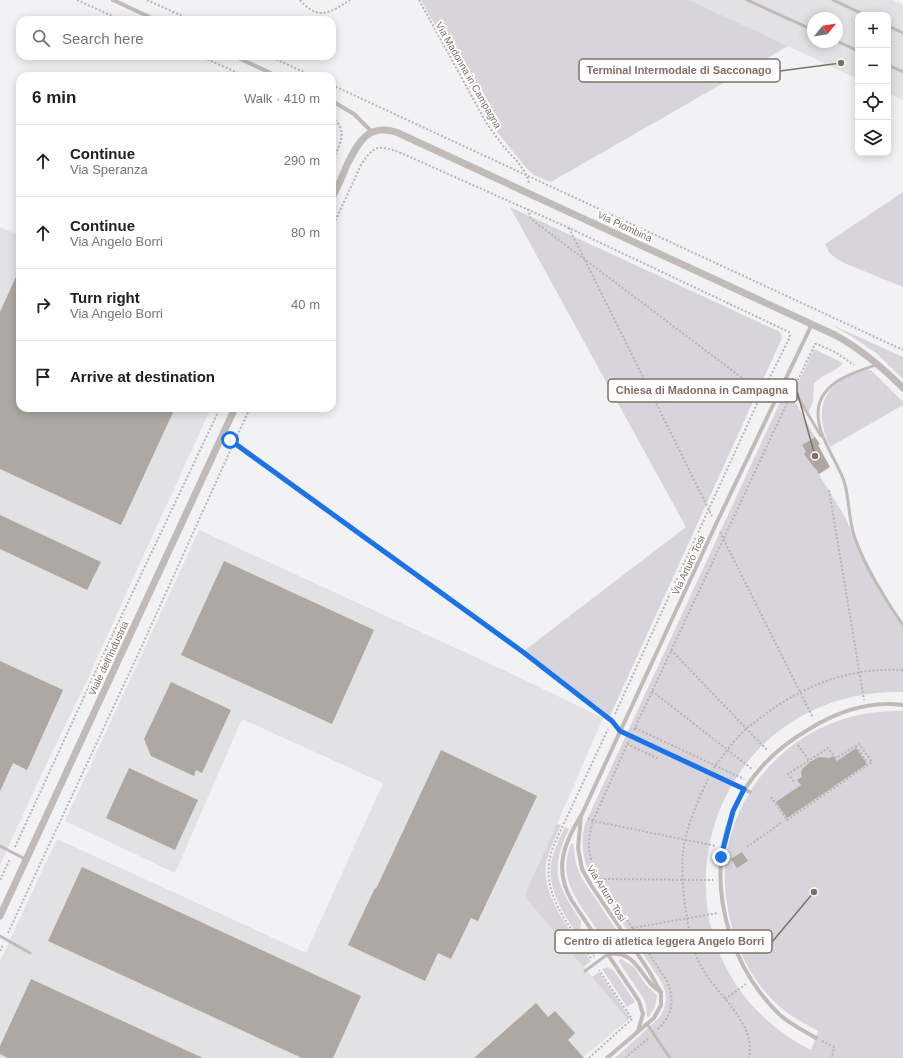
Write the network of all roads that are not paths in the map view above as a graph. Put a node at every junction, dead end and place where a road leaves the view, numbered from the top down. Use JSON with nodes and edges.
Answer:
{"nodes":[{"id":1,"x":113,"y":0,"type":"edge"},
{"id":2,"x":747,"y":0,"type":"edge"},
{"id":3,"x":834,"y":0,"type":"edge"},
{"id":4,"x":859,"y":12,"type":"edge"},
{"id":5,"x":147,"y":16,"type":"edge"},
{"id":6,"x":807,"y":27,"type":"edge"},
{"id":7,"x":891,"y":27,"type":"edge"},
{"id":8,"x":903,"y":33,"type":"edge"},
{"id":9,"x":843,"y":44,"type":"edge"},
{"id":10,"x":855,"y":50,"type":"edge"},
{"id":11,"x":243,"y":60,"type":"edge"},
{"id":12,"x":891,"y":66,"type":"edge"},
{"id":13,"x":268,"y":72,"type":"edge"},
{"id":14,"x":903,"y":72,"type":"edge"},
{"id":15,"x":336,"y":103,"type":"edge"},
{"id":16,"x":372,"y":132,"type":"junction"},
{"id":17,"x":336,"y":190,"type":"edge"},
{"id":18,"x":812,"y":324,"type":"junction"},
{"id":19,"x":879,"y":364,"type":"junction"},
{"id":20,"x":903,"y":388,"type":"edge"},
{"id":21,"x":794,"y":389,"type":"road end"},
{"id":22,"x":233,"y":412,"type":"edge"},
{"id":23,"x":223,"y":434,"type":"junction"},
{"id":24,"x":825,"y":442,"type":"junction"},
{"id":25,"x":903,"y":625,"type":"edge"},
{"id":26,"x":903,"y":705,"type":"edge"},
{"id":27,"x":620,"y":731,"type":"junction"},
{"id":28,"x":744,"y":789,"type":"junction"},
{"id":29,"x":750,"y":792,"type":"dead end"},
{"id":30,"x":582,"y":814,"type":"junction"},
{"id":31,"x":0,"y":846,"type":"edge"},
{"id":32,"x":26,"y":859,"type":"junction"},
{"id":33,"x":0,"y":916,"type":"edge"},
{"id":34,"x":0,"y":936,"type":"edge"},
{"id":35,"x":30,"y":953,"type":"dead end"},
{"id":36,"x":608,"y":954,"type":"junction"},
{"id":37,"x":585,"y":970,"type":"dead end"},
{"id":38,"x":661,"y":993,"type":"junction"},
{"id":39,"x":646,"y":1024,"type":"junction"},
{"id":40,"x":638,"y":1031,"type":"junction"},
{"id":41,"x":816,"y":1038,"type":"road end"},
{"id":42,"x":607,"y":1058,"type":"edge"},
{"id":43,"x":670,"y":1058,"type":"edge"}],
"edges":[{"from":1,"to":5,"type":"street"},
{"from":2,"to":6,"type":"lane"},
{"from":3,"to":4,"type":"lane"},
{"from":7,"to":8,"type":"lane"},
{"from":9,"to":10,"type":"lane"},
{"from":11,"to":13,"type":"street"},
{"from":12,"to":14,"type":"lane"},
{"from":15,"to":16,"type":"street"},
{"from":16,"to":17,"type":"street"},
{"from":16,"to":18,"type":"street","name":"Via Piombina"},
{"from":18,"to":19,"type":"street","name":"Via Piombina"},
{"from":18,"to":27,"type":"street","name":"Via Arturo Tosi"},
{"from":19,"to":20,"type":"street","name":"Via Piombina"},
{"from":19,"to":24,"type":"lane"},
{"from":21,"to":24,"type":"lane"},
{"from":22,"to":23,"type":"street","name":"Viale dell'Industria"},
{"from":23,"to":27,"type":"street"},
{"from":23,"to":32,"type":"street","name":"Viale dell'Industria"},
{"from":24,"to":25,"type":"lane"},
{"from":26,"to":28,"type":"street"},
{"from":27,"to":28,"type":"street"},
{"from":27,"to":30,"type":"street","name":"Via Arturo Tosi"},
{"from":28,"to":29,"type":"street"},
{"from":28,"to":41,"type":"street"},
{"from":30,"to":36,"type":"street","name":"Via Arturo Tosi"},
{"from":30,"to":38,"type":"street","name":"Via Arturo Tosi"},
{"from":31,"to":32,"type":"lane"},
{"from":32,"to":33,"type":"street","name":"Viale dell'Industria"},
{"from":34,"to":35,"type":"lane"},
{"from":36,"to":37,"type":"lane"},
{"from":36,"to":38,"type":"street"},
{"from":36,"to":40,"type":"street","name":"Via Arturo Tosi"},
{"from":38,"to":39,"type":"street"},
{"from":39,"to":40,"type":"street"},
{"from":39,"to":43,"type":"lane"},
{"from":40,"to":42,"type":"street"}]}
